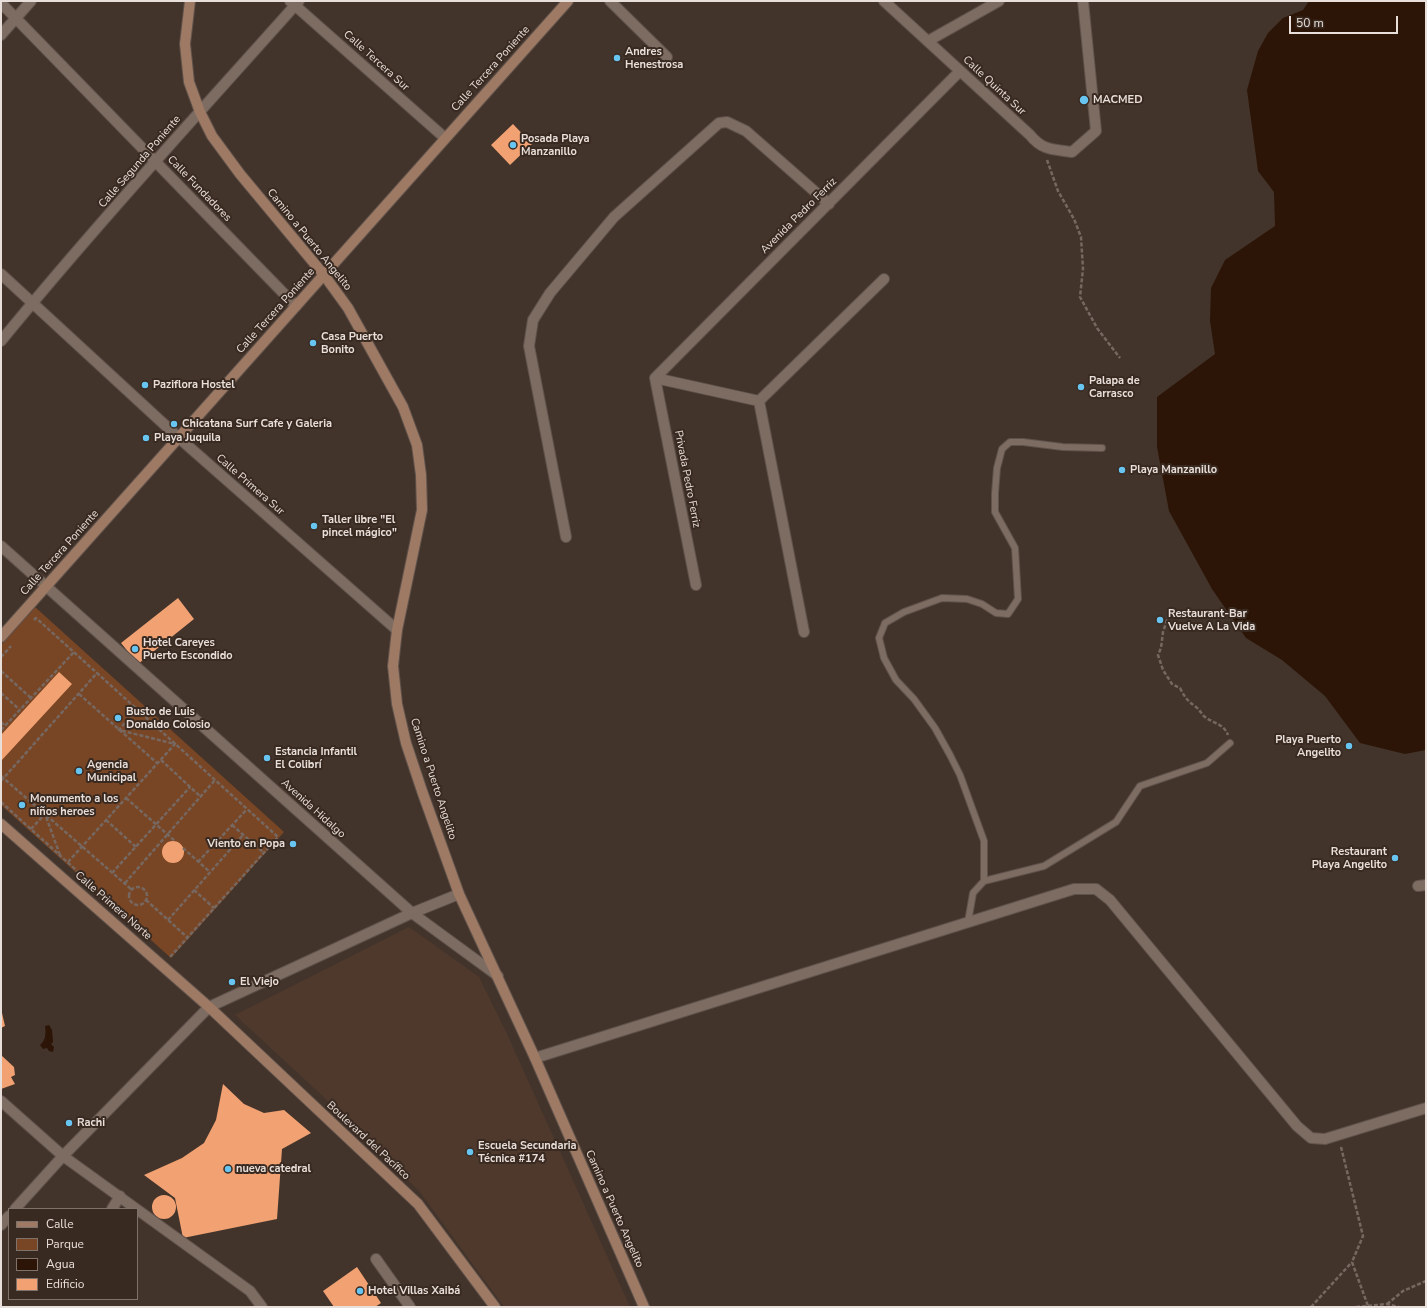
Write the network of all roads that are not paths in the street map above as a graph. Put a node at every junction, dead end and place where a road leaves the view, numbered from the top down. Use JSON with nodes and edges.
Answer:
{"nodes":[{"id":1,"x":31,"y":1,"type":"edge"},
{"id":2,"x":190,"y":1,"type":"edge"},
{"id":3,"x":568,"y":1,"type":"edge"},
{"id":4,"x":610,"y":1,"type":"edge"},
{"id":5,"x":884,"y":1,"type":"edge"},
{"id":6,"x":999,"y":1,"type":"edge"},
{"id":7,"x":1083,"y":1,"type":"edge"},
{"id":8,"x":1,"y":3,"type":"edge"},
{"id":9,"x":295,"y":3,"type":"edge"},
{"id":10,"x":15,"y":18,"type":"junction"},
{"id":11,"x":1,"y":34,"type":"edge"},
{"id":12,"x":928,"y":41,"type":"junction"},
{"id":13,"x":667,"y":57,"type":"dead end"},
{"id":14,"x":960,"y":71,"type":"junction"},
{"id":15,"x":200,"y":112,"type":"junction"},
{"id":16,"x":445,"y":138,"type":"junction"},
{"id":17,"x":155,"y":162,"type":"junction"},
{"id":18,"x":829,"y":204,"type":"junction"},
{"id":19,"x":1,"y":274,"type":"edge"},
{"id":20,"x":324,"y":275,"type":"junction"},
{"id":21,"x":884,"y":279,"type":"dead end"},
{"id":22,"x":32,"y":303,"type":"junction"},
{"id":23,"x":296,"y":306,"type":"junction"},
{"id":24,"x":1,"y":341,"type":"edge"},
{"id":25,"x":655,"y":378,"type":"junction"},
{"id":26,"x":759,"y":401,"type":"junction"},
{"id":27,"x":179,"y":438,"type":"junction"},
{"id":28,"x":1102,"y":448,"type":"dead end"},
{"id":29,"x":566,"y":537,"type":"dead end"},
{"id":30,"x":1,"y":546,"type":"edge"},
{"id":31,"x":696,"y":585,"type":"dead end"},
{"id":32,"x":46,"y":586,"type":"junction"},
{"id":33,"x":397,"y":630,"type":"junction"},
{"id":34,"x":804,"y":632,"type":"dead end"},
{"id":35,"x":1,"y":636,"type":"edge"},
{"id":36,"x":1230,"y":743,"type":"road end"},
{"id":37,"x":1,"y":824,"type":"edge"},
{"id":38,"x":984,"y":881,"type":"junction"},
{"id":39,"x":460,"y":894,"type":"junction"},
{"id":40,"x":412,"y":913,"type":"junction"},
{"id":41,"x":968,"y":922,"type":"junction"},
{"id":42,"x":498,"y":976,"type":"junction"},
{"id":43,"x":209,"y":1007,"type":"junction"},
{"id":44,"x":535,"y":1058,"type":"junction"},
{"id":45,"x":1,"y":1101,"type":"edge"},
{"id":46,"x":1426,"y":1108,"type":"edge"},
{"id":47,"x":63,"y":1156,"type":"junction"},
{"id":48,"x":120,"y":1196,"type":"junction"},
{"id":49,"x":16,"y":1208,"type":"edge"},
{"id":50,"x":113,"y":1208,"type":"edge"},
{"id":51,"x":136,"y":1208,"type":"edge"},
{"id":52,"x":138,"y":1209,"type":"edge"},
{"id":53,"x":8,"y":1217,"type":"edge"},
{"id":54,"x":1,"y":1225,"type":"edge"},
{"id":55,"x":376,"y":1259,"type":"dead end"},
{"id":56,"x":262,"y":1307,"type":"edge"},
{"id":57,"x":410,"y":1307,"type":"edge"},
{"id":58,"x":495,"y":1307,"type":"edge"},
{"id":59,"x":644,"y":1307,"type":"edge"}],
"edges":[{"from":1,"to":10,"type":"street"},
{"from":2,"to":15,"type":"street","name":"Camino a Puerto Angelito"},
{"from":3,"to":16,"type":"street","name":"Calle Tercera Poniente"},
{"from":4,"to":13,"type":"street"},
{"from":5,"to":12,"type":"street","name":"Calle Quinta Sur"},
{"from":6,"to":12,"type":"street"},
{"from":7,"to":14,"type":"street","name":"Calle Quinta Sur"},
{"from":8,"to":10,"type":"street","name":"Calle Fundadores"},
{"from":9,"to":15,"type":"street","name":"Calle Segunda Poniente"},
{"from":9,"to":16,"type":"street","name":"Calle Tercera Sur"},
{"from":10,"to":11,"type":"street"},
{"from":10,"to":17,"type":"street","name":"Calle Fundadores"},
{"from":12,"to":14,"type":"street","name":"Calle Quinta Sur"},
{"from":14,"to":18,"type":"street","name":"Avenida Pedro Ferriz"},
{"from":15,"to":17,"type":"street","name":"Calle Segunda Poniente"},
{"from":15,"to":20,"type":"street","name":"Camino a Puerto Angelito"},
{"from":16,"to":20,"type":"street","name":"Calle Tercera Poniente"},
{"from":17,"to":22,"type":"street","name":"Calle Segunda Poniente"},
{"from":17,"to":23,"type":"street","name":"Calle Fundadores"},
{"from":18,"to":25,"type":"street","name":"Avenida Pedro Ferriz"},
{"from":18,"to":29,"type":"street"},
{"from":19,"to":22,"type":"street","name":"Calle Primera Sur"},
{"from":20,"to":23,"type":"street","name":"Calle Tercera Poniente"},
{"from":20,"to":33,"type":"street","name":"Camino a Puerto Angelito"},
{"from":21,"to":26,"type":"street"},
{"from":22,"to":24,"type":"street","name":"Calle Segunda Poniente"},
{"from":22,"to":27,"type":"street","name":"Calle Primera Sur"},
{"from":23,"to":27,"type":"street","name":"Calle Tercera Poniente"},
{"from":25,"to":26,"type":"street"},
{"from":25,"to":31,"type":"street","name":"Privada Pedro Ferriz"},
{"from":26,"to":34,"type":"street"},
{"from":27,"to":32,"type":"street","name":"Calle Tercera Poniente"},
{"from":27,"to":33,"type":"street","name":"Calle Primera Sur"},
{"from":28,"to":38,"type":"lane"},
{"from":30,"to":32,"type":"street","name":"Avenida Hidalgo"},
{"from":32,"to":35,"type":"street","name":"Calle Tercera Poniente"},
{"from":32,"to":40,"type":"street","name":"Avenida Hidalgo"},
{"from":33,"to":39,"type":"street","name":"Camino a Puerto Angelito"},
{"from":36,"to":38,"type":"lane"},
{"from":37,"to":43,"type":"street","name":"Calle Primera Norte"},
{"from":38,"to":41,"type":"lane"},
{"from":39,"to":40,"type":"street"},
{"from":39,"to":42,"type":"street","name":"Camino a Puerto Angelito"},
{"from":40,"to":42,"type":"street","name":"Avenida Hidalgo"},
{"from":40,"to":43,"type":"street"},
{"from":41,"to":44,"type":"street"},
{"from":41,"to":46,"type":"street"},
{"from":42,"to":44,"type":"street","name":"Camino a Puerto Angelito"},
{"from":43,"to":47,"type":"street"},
{"from":43,"to":58,"type":"street","name":"Boulevard del Pacífico"},
{"from":44,"to":59,"type":"street","name":"Camino a Puerto Angelito"},
{"from":45,"to":47,"type":"street"},
{"from":47,"to":48,"type":"street"},
{"from":47,"to":49,"type":"street"},
{"from":48,"to":50,"type":"street"},
{"from":48,"to":51,"type":"street"},
{"from":52,"to":56,"type":"street"},
{"from":53,"to":54,"type":"street"},
{"from":55,"to":57,"type":"street"}]}
